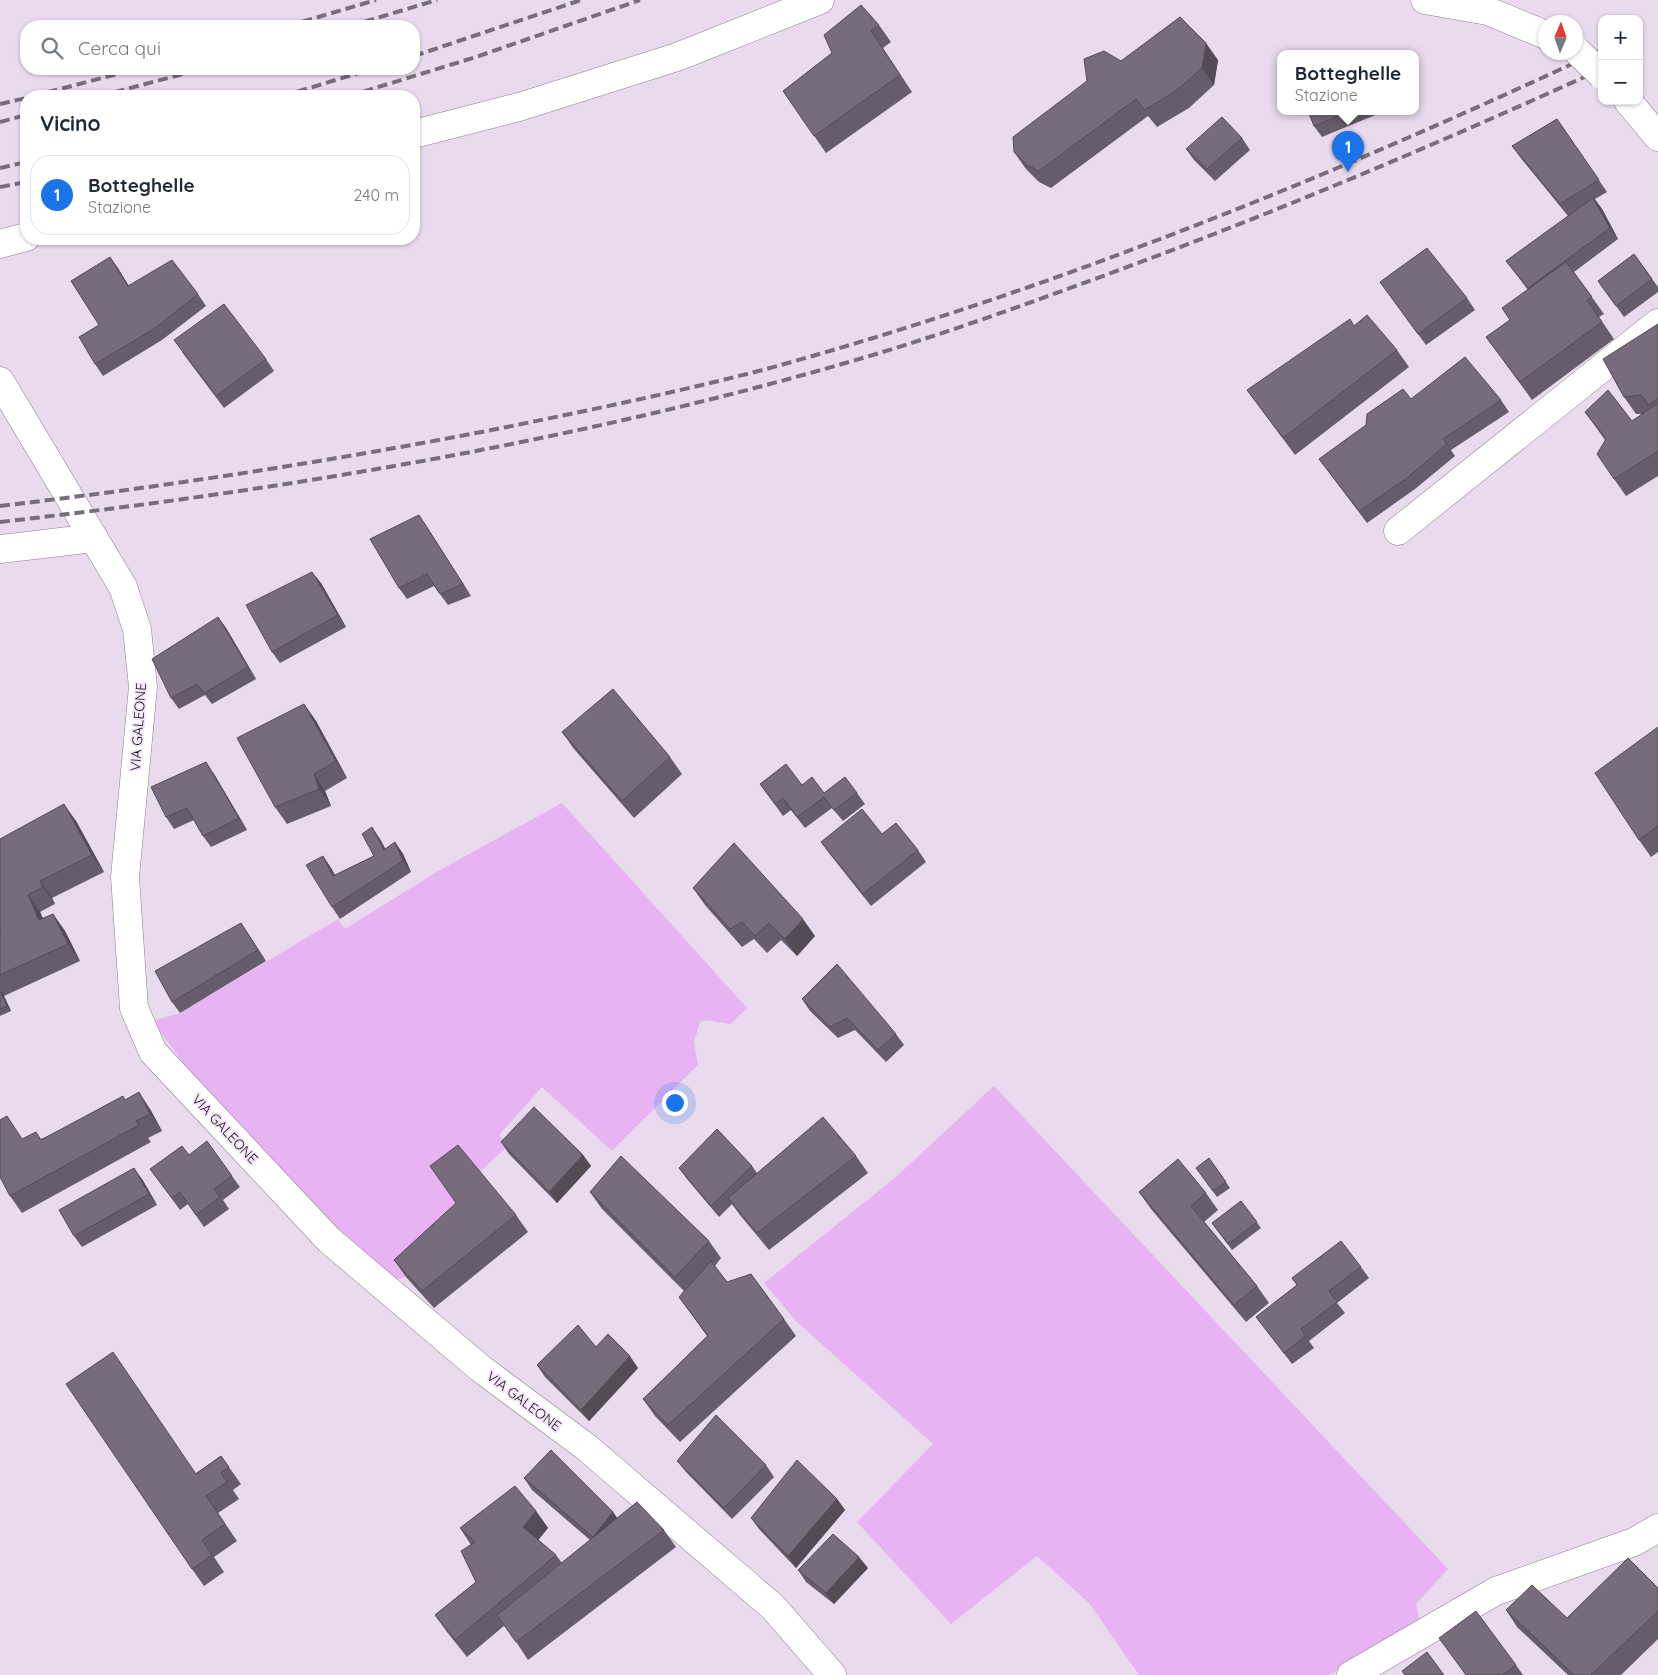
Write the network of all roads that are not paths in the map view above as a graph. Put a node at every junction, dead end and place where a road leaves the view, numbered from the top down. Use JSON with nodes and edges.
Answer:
{"nodes":[{"id":1,"x":820,"y":0,"type":"edge"},
{"id":2,"x":1425,"y":0,"type":"edge"},
{"id":3,"x":1538,"y":32,"type":"edge"},
{"id":4,"x":1583,"y":57,"type":"edge"},
{"id":5,"x":1598,"y":71,"type":"edge"},
{"id":6,"x":1631,"y":105,"type":"edge"},
{"id":7,"x":420,"y":132,"type":"edge"},
{"id":8,"x":1658,"y":137,"type":"edge"},
{"id":9,"x":20,"y":239,"type":"edge"},
{"id":10,"x":0,"y":244,"type":"edge"},
{"id":11,"x":1658,"y":323,"type":"edge"},
{"id":12,"x":0,"y":381,"type":"edge"},
{"id":13,"x":1398,"y":531,"type":"dead end"},
{"id":14,"x":94,"y":538,"type":"junction"},
{"id":15,"x":0,"y":549,"type":"edge"},
{"id":16,"x":1658,"y":1528,"type":"edge"},
{"id":17,"x":832,"y":1675,"type":"edge"},
{"id":18,"x":1351,"y":1675,"type":"edge"}],
"edges":[{"from":1,"to":7,"type":"street"},
{"from":2,"to":3,"type":"street"},
{"from":4,"to":5,"type":"street","bridge":true},
{"from":6,"to":8,"type":"street"},
{"from":9,"to":10,"type":"street"},
{"from":11,"to":13,"type":"street"},
{"from":12,"to":14,"type":"street","name":"VIA GALEONE"},
{"from":14,"to":15,"type":"street"},
{"from":14,"to":17,"type":"street","name":"VIA GALEONE"},
{"from":16,"to":18,"type":"street"}]}
